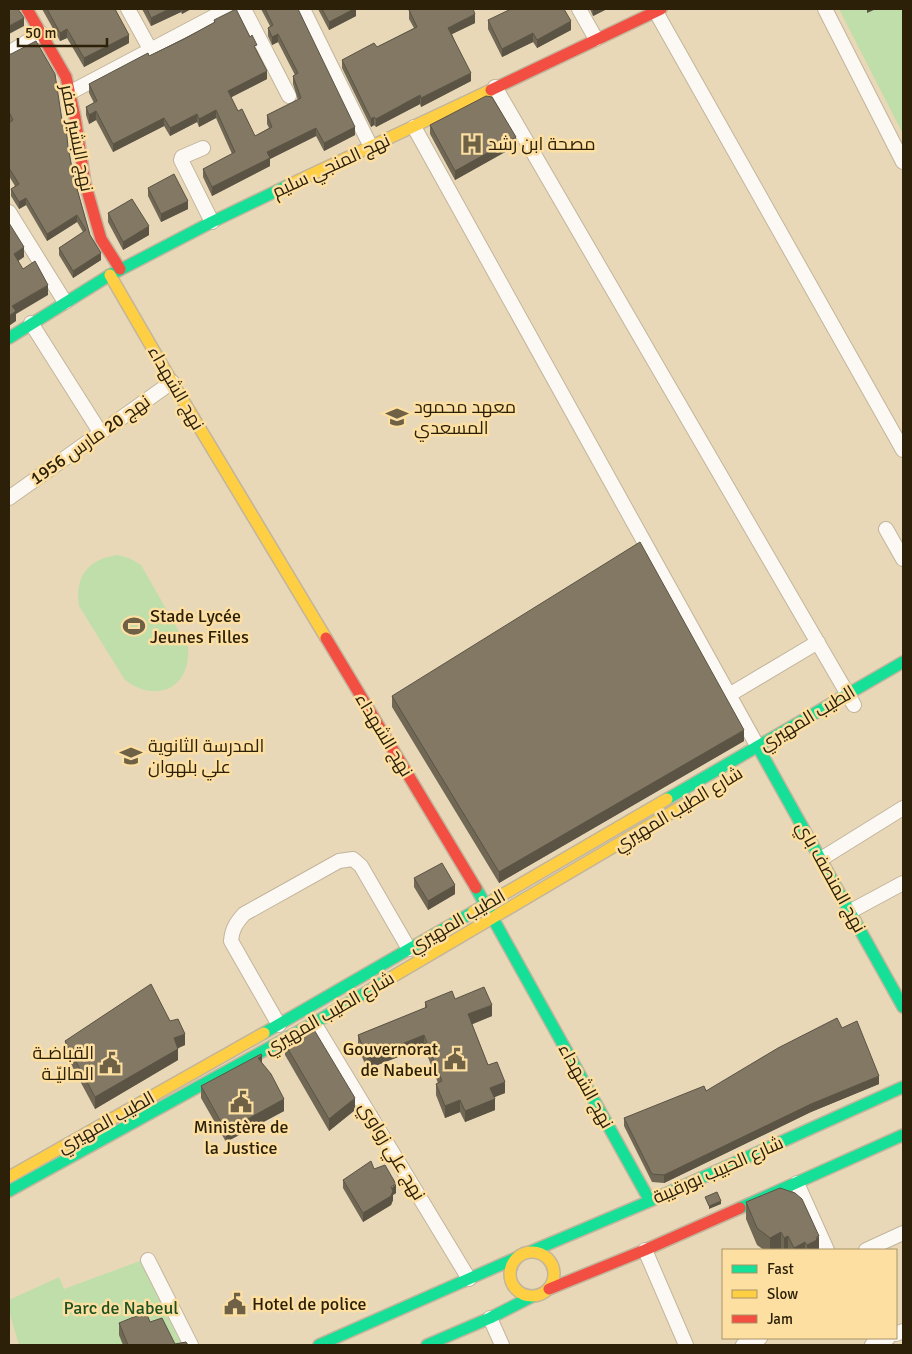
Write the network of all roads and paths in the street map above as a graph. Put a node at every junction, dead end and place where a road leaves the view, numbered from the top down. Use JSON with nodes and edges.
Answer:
{"nodes":[{"id":1,"x":27,"y":9,"type":"edge"},
{"id":2,"x":128,"y":9,"type":"edge"},
{"id":3,"x":228,"y":9,"type":"edge"},
{"id":4,"x":244,"y":9,"type":"edge"},
{"id":5,"x":302,"y":9,"type":"edge"},
{"id":6,"x":579,"y":9,"type":"edge"},
{"id":7,"x":825,"y":9,"type":"edge"},
{"id":8,"x":658,"y":10,"type":"edge"},
{"id":9,"x":41,"y":33,"type":"junction"},
{"id":10,"x":596,"y":39,"type":"junction"},
{"id":11,"x":150,"y":49,"type":"junction"},
{"id":12,"x":9,"y":53,"type":"edge"},
{"id":13,"x":495,"y":87,"type":"junction"},
{"id":14,"x":71,"y":92,"type":"junction"},
{"id":15,"x":289,"y":96,"type":"dead end"},
{"id":16,"x":414,"y":127,"type":"junction"},
{"id":17,"x":371,"y":147,"type":"junction"},
{"id":18,"x":204,"y":148,"type":"dead end"},
{"id":19,"x":903,"y":162,"type":"edge"},
{"id":20,"x":9,"y":212,"type":"edge"},
{"id":21,"x":212,"y":222,"type":"junction"},
{"id":22,"x":120,"y":269,"type":"junction"},
{"id":23,"x":110,"y":275,"type":"junction"},
{"id":24,"x":65,"y":302,"type":"junction"},
{"id":25,"x":31,"y":323,"type":"junction"},
{"id":26,"x":9,"y":338,"type":"edge"},
{"id":27,"x":172,"y":382,"type":"junction"},
{"id":28,"x":100,"y":432,"type":"junction"},
{"id":29,"x":903,"y":450,"type":"edge"},
{"id":30,"x":9,"y":498,"type":"edge"},
{"id":31,"x":886,"y":530,"type":"dead end"},
{"id":32,"x":903,"y":558,"type":"edge"},
{"id":33,"x":818,"y":642,"type":"junction"},
{"id":34,"x":903,"y":662,"type":"edge"},
{"id":35,"x":729,"y":695,"type":"junction"},
{"id":36,"x":852,"y":702,"type":"junction"},
{"id":37,"x":763,"y":755,"type":"junction"},
{"id":38,"x":698,"y":797,"type":"dead end"},
{"id":39,"x":903,"y":808,"type":"edge"},
{"id":40,"x":821,"y":859,"type":"junction"},
{"id":41,"x":903,"y":883,"type":"edge"},
{"id":42,"x":486,"y":905,"type":"junction"},
{"id":43,"x":851,"y":911,"type":"junction"},
{"id":44,"x":493,"y":918,"type":"junction"},
{"id":45,"x":409,"y":950,"type":"junction"},
{"id":46,"x":903,"y":1007,"type":"edge"},
{"id":47,"x":314,"y":1023,"type":"junction"},
{"id":48,"x":279,"y":1025,"type":"junction"},
{"id":49,"x":903,"y":1087,"type":"edge"},
{"id":50,"x":903,"y":1135,"type":"edge"},
{"id":51,"x":9,"y":1177,"type":"edge"},
{"id":52,"x":797,"y":1183,"type":"junction"},
{"id":53,"x":9,"y":1192,"type":"edge"},
{"id":54,"x":650,"y":1201,"type":"junction"},
{"id":55,"x":903,"y":1233,"type":"edge"},
{"id":56,"x":827,"y":1249,"type":"edge"},
{"id":57,"x":868,"y":1249,"type":"edge"},
{"id":58,"x":645,"y":1250,"type":"junction"},
{"id":59,"x":532,"y":1251,"type":"junction"},
{"id":60,"x":516,"y":1258,"type":"junction"},
{"id":61,"x":148,"y":1260,"type":"dead end"},
{"id":62,"x":469,"y":1279,"type":"junction"},
{"id":63,"x":549,"y":1289,"type":"junction"},
{"id":64,"x":533,"y":1296,"type":"junction"},
{"id":65,"x":490,"y":1318,"type":"junction"},
{"id":66,"x":885,"y":1339,"type":"edge"},
{"id":67,"x":191,"y":1345,"type":"edge"},
{"id":68,"x":318,"y":1345,"type":"edge"},
{"id":69,"x":427,"y":1345,"type":"edge"},
{"id":70,"x":502,"y":1345,"type":"edge"},
{"id":71,"x":686,"y":1345,"type":"edge"},
{"id":72,"x":870,"y":1345,"type":"edge"}],
"edges":[{"from":1,"to":9,"type":"street","name":"نهج البشير صفر"},
{"from":2,"to":11,"type":"street"},
{"from":3,"to":11,"type":"street"},
{"from":4,"to":15,"type":"street"},
{"from":5,"to":17,"type":"street"},
{"from":6,"to":10,"type":"street"},
{"from":7,"to":19,"type":"street"},
{"from":8,"to":10,"type":"street","name":"نهج المنجي سليم"},
{"from":8,"to":29,"type":"street"},
{"from":9,"to":12,"type":"street"},
{"from":9,"to":14,"type":"street","name":"نهج البشير صفر"},
{"from":10,"to":13,"type":"street","name":"نهج المنجي سليم"},
{"from":11,"to":14,"type":"street"},
{"from":13,"to":16,"type":"street","name":"نهج المنجي سليم"},
{"from":13,"to":33,"type":"street"},
{"from":14,"to":22,"type":"street","name":"نهج البشير صفر"},
{"from":16,"to":17,"type":"street","name":"نهج المنجي سليم"},
{"from":16,"to":35,"type":"street"},
{"from":17,"to":21,"type":"street","name":"نهج المنجي سليم"},
{"from":18,"to":21,"type":"street"},
{"from":20,"to":24,"type":"street"},
{"from":21,"to":22,"type":"street","name":"نهج المنجي سليم"},
{"from":22,"to":23,"type":"street","name":"نهج المنجي سليم"},
{"from":23,"to":24,"type":"street","name":"نهج المنجي سليم"},
{"from":23,"to":27,"type":"street","name":"نهج الشهداء"},
{"from":24,"to":25,"type":"street","name":"نهج المنجي سليم"},
{"from":25,"to":26,"type":"street","name":"نهج المنجي سليم"},
{"from":25,"to":28,"type":"street"},
{"from":27,"to":28,"type":"street","name":"نهج 20 مارس 1956"},
{"from":27,"to":42,"type":"street","name":"نهج الشهداء"},
{"from":28,"to":30,"type":"street","name":"نهج 20 مارس 1956"},
{"from":31,"to":32,"type":"street"},
{"from":33,"to":35,"type":"street"},
{"from":33,"to":36,"type":"street"},
{"from":34,"to":36,"type":"street","name":"الطيب المهيري"},
{"from":35,"to":37,"type":"street"},
{"from":36,"to":37,"type":"street","name":"الطيب المهيري"},
{"from":37,"to":40,"type":"street","name":"نهج المنصف باي"},
{"from":37,"to":42,"type":"street","name":"الطيب المهيري"},
{"from":38,"to":44,"type":"street","name":"شارع الطيب المهيري"},
{"from":39,"to":40,"type":"street"},
{"from":40,"to":43,"type":"street","name":"نهج المنصف باي"},
{"from":41,"to":43,"type":"street"},
{"from":42,"to":44,"type":"street","name":"نهج الشهداء"},
{"from":42,"to":45,"type":"street","name":"الطيب المهيري"},
{"from":43,"to":46,"type":"street","name":"نهج المنصف باي"},
{"from":44,"to":47,"type":"street","name":"شارع الطيب المهيري"},
{"from":44,"to":54,"type":"street","name":"نهج الشهداء"},
{"from":45,"to":48,"type":"street","name":"الطيب المهيري"},
{"from":45,"to":48,"type":"street"},
{"from":47,"to":53,"type":"street","name":"شارع الطيب المهيري"},
{"from":47,"to":62,"type":"street","name":"نهج علي زواوي"},
{"from":48,"to":51,"type":"street","name":"الطيب المهيري"},
{"from":49,"to":54,"type":"street","name":"شارع الحبيب بورقيبة"},
{"from":50,"to":52,"type":"street"},
{"from":52,"to":56,"type":"street"},
{"from":52,"to":58,"type":"street"},
{"from":54,"to":59,"type":"street","name":"شارع الحبيب بورقيبة"},
{"from":55,"to":57,"type":"street"},
{"from":58,"to":63,"type":"street"},
{"from":58,"to":71,"type":"street"},
{"from":59,"to":60,"type":"street"},
{"from":59,"to":63,"type":"street"},
{"from":60,"to":62,"type":"street"},
{"from":60,"to":64,"type":"street"},
{"from":61,"to":67,"type":"street"},
{"from":62,"to":68,"type":"street"},
{"from":63,"to":64,"type":"street"},
{"from":64,"to":65,"type":"street"},
{"from":65,"to":69,"type":"street"},
{"from":65,"to":70,"type":"street"},
{"from":66,"to":72,"type":"street"}]}
